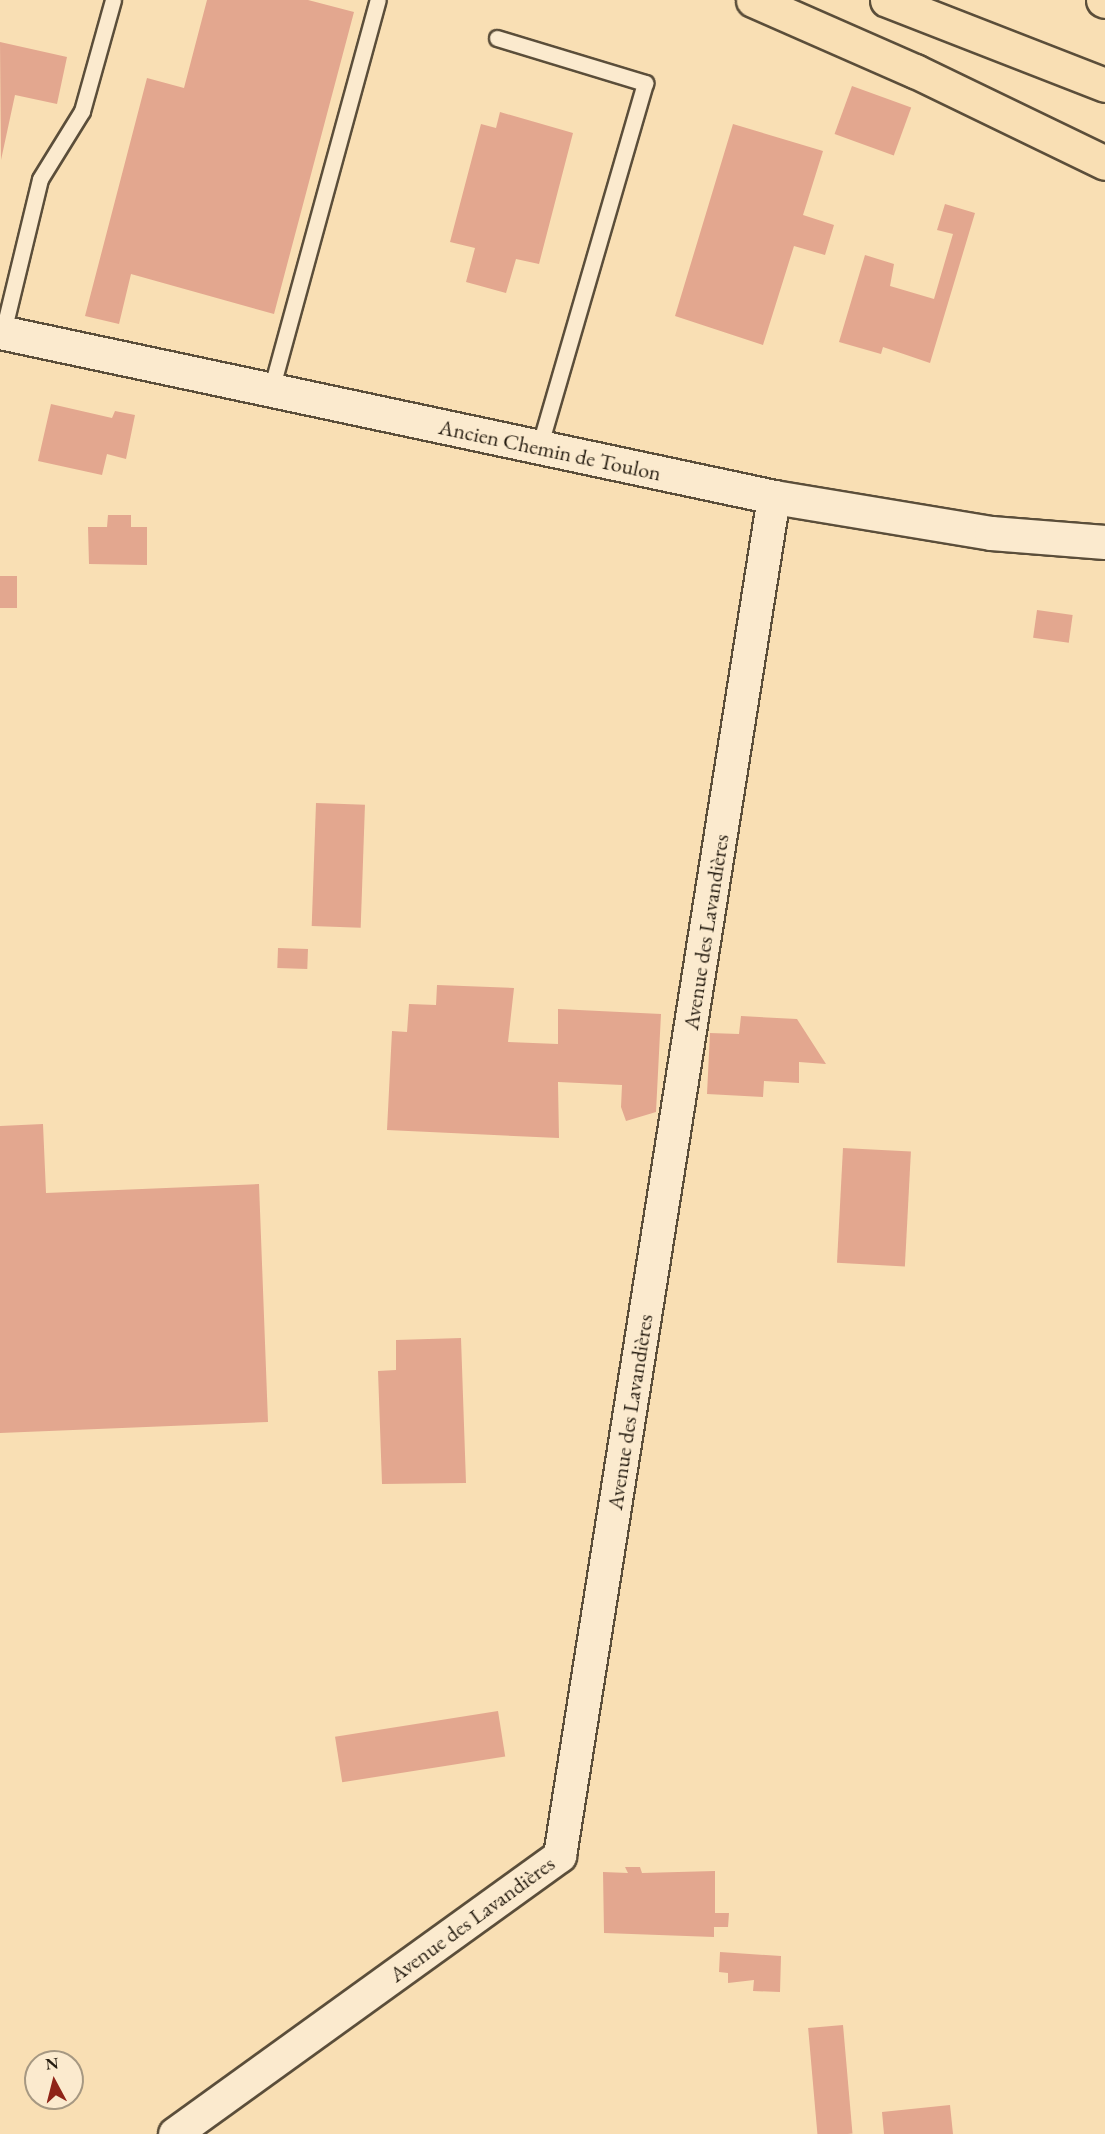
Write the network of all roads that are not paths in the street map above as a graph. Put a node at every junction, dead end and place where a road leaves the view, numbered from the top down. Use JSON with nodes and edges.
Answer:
{"nodes":[{"id":1,"x":113,"y":0,"type":"edge"},
{"id":2,"x":378,"y":0,"type":"edge"},
{"id":3,"x":753,"y":0,"type":"edge"},
{"id":4,"x":887,"y":0,"type":"edge"},
{"id":5,"x":497,"y":38,"type":"dead end"},
{"id":6,"x":1105,"y":85,"type":"edge"},
{"id":7,"x":1105,"y":163,"type":"edge"},
{"id":8,"x":1,"y":332,"type":"edge"},
{"id":9,"x":271,"y":390,"type":"junction"},
{"id":10,"x":539,"y":447,"type":"junction"},
{"id":11,"x":774,"y":497,"type":"junction"},
{"id":12,"x":1105,"y":542,"type":"edge"},
{"id":13,"x":175,"y":2134,"type":"edge"}],
"edges":[{"from":1,"to":8,"type":"lane"},
{"from":2,"to":9,"type":"lane"},
{"from":3,"to":7,"type":"highway"},
{"from":4,"to":6,"type":"highway"},
{"from":5,"to":10,"type":"lane"},
{"from":8,"to":9,"type":"main road","name":"Ancien Chemin de Toulon"},
{"from":9,"to":10,"type":"main road","name":"Ancien Chemin de Toulon"},
{"from":10,"to":11,"type":"main road","name":"Ancien Chemin de Toulon"},
{"from":11,"to":12,"type":"main road","name":"Ancien Chemin de Toulon"},
{"from":11,"to":13,"type":"street","name":"Avenue des Lavandières"}]}
